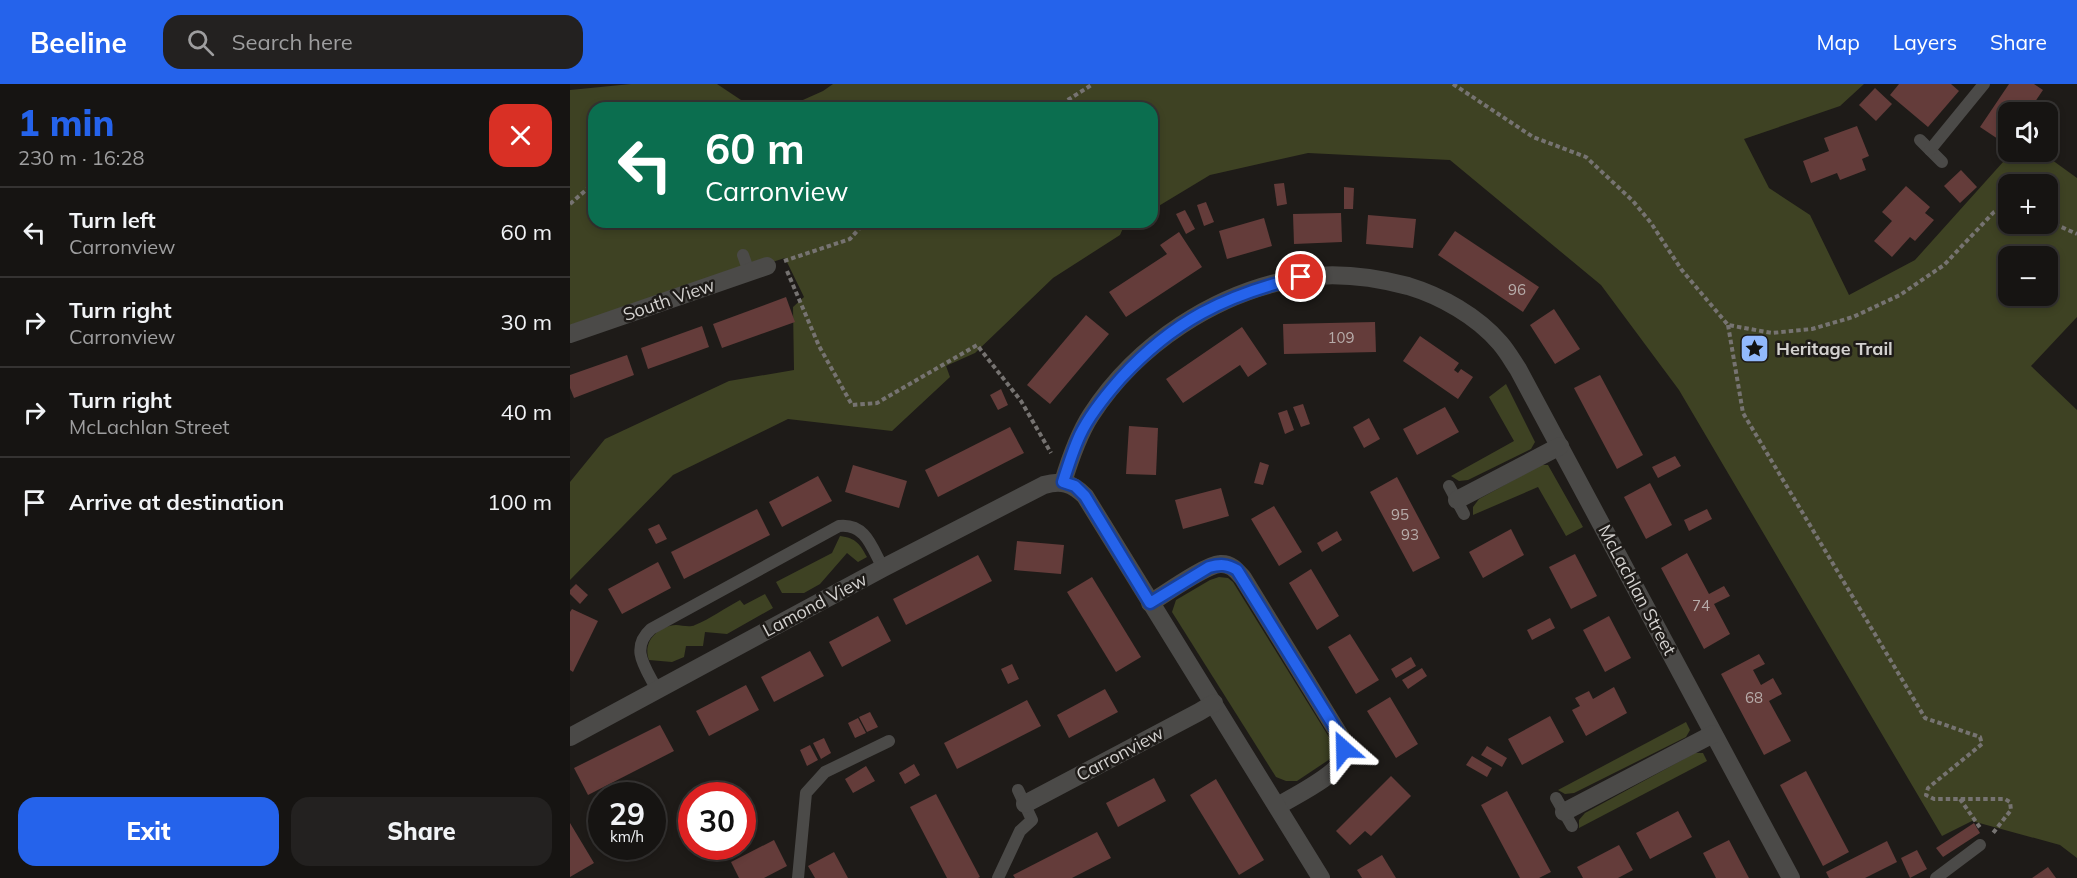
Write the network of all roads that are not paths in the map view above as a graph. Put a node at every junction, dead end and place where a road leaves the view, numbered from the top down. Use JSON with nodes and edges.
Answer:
{"nodes":[{"id":1,"x":1984,"y":84,"type":"edge"},
{"id":2,"x":1920,"y":140,"type":"dead end"},
{"id":3,"x":1930,"y":150,"type":"junction"},
{"id":4,"x":1942,"y":162,"type":"dead end"},
{"id":5,"x":775,"y":263,"type":"road end"},
{"id":6,"x":570,"y":334,"type":"edge"},
{"id":7,"x":1560,"y":446,"type":"junction"},
{"id":8,"x":1066,"y":474,"type":"junction"},
{"id":9,"x":1457,"y":500,"type":"dead end"},
{"id":10,"x":883,"y":568,"type":"junction"},
{"id":11,"x":1150,"y":603,"type":"junction"},
{"id":12,"x":657,"y":690,"type":"junction"},
{"id":13,"x":1214,"y":703,"type":"junction"},
{"id":14,"x":1713,"y":734,"type":"junction"},
{"id":15,"x":570,"y":737,"type":"edge"},
{"id":16,"x":890,"y":741,"type":"dead end"},
{"id":17,"x":1021,"y":797,"type":"joint"},
{"id":18,"x":1278,"y":806,"type":"junction"},
{"id":19,"x":1564,"y":812,"type":"dead end"},
{"id":20,"x":1980,"y":845,"type":"road end"},
{"id":21,"x":798,"y":878,"type":"edge"},
{"id":22,"x":998,"y":878,"type":"edge"},
{"id":23,"x":1321,"y":878,"type":"edge"},
{"id":24,"x":1791,"y":878,"type":"edge"},
{"id":25,"x":1936,"y":878,"type":"edge"}],
"edges":[{"from":1,"to":3,"type":"lane"},
{"from":2,"to":3,"type":"lane"},
{"from":3,"to":4,"type":"lane"},
{"from":5,"to":6,"type":"street","name":"South View"},
{"from":7,"to":8,"type":"street","name":"McLachlan Street"},
{"from":7,"to":9,"type":"street"},
{"from":7,"to":14,"type":"street","name":"McLachlan Street"},
{"from":8,"to":10,"type":"street","name":"Lamond View"},
{"from":8,"to":11,"type":"street"},
{"from":10,"to":12,"type":"street","name":"Lamond View"},
{"from":10,"to":12,"type":"lane"},
{"from":11,"to":13,"type":"street"},
{"from":11,"to":18,"type":"street"},
{"from":12,"to":15,"type":"street","name":"Lamond View"},
{"from":13,"to":17,"type":"street","name":"Carronview"},
{"from":13,"to":18,"type":"street"},
{"from":14,"to":19,"type":"street"},
{"from":14,"to":24,"type":"street","name":"McLachlan Street"},
{"from":16,"to":21,"type":"lane"},
{"from":17,"to":22,"type":"lane"},
{"from":18,"to":23,"type":"street"},
{"from":20,"to":25,"type":"lane"}]}
